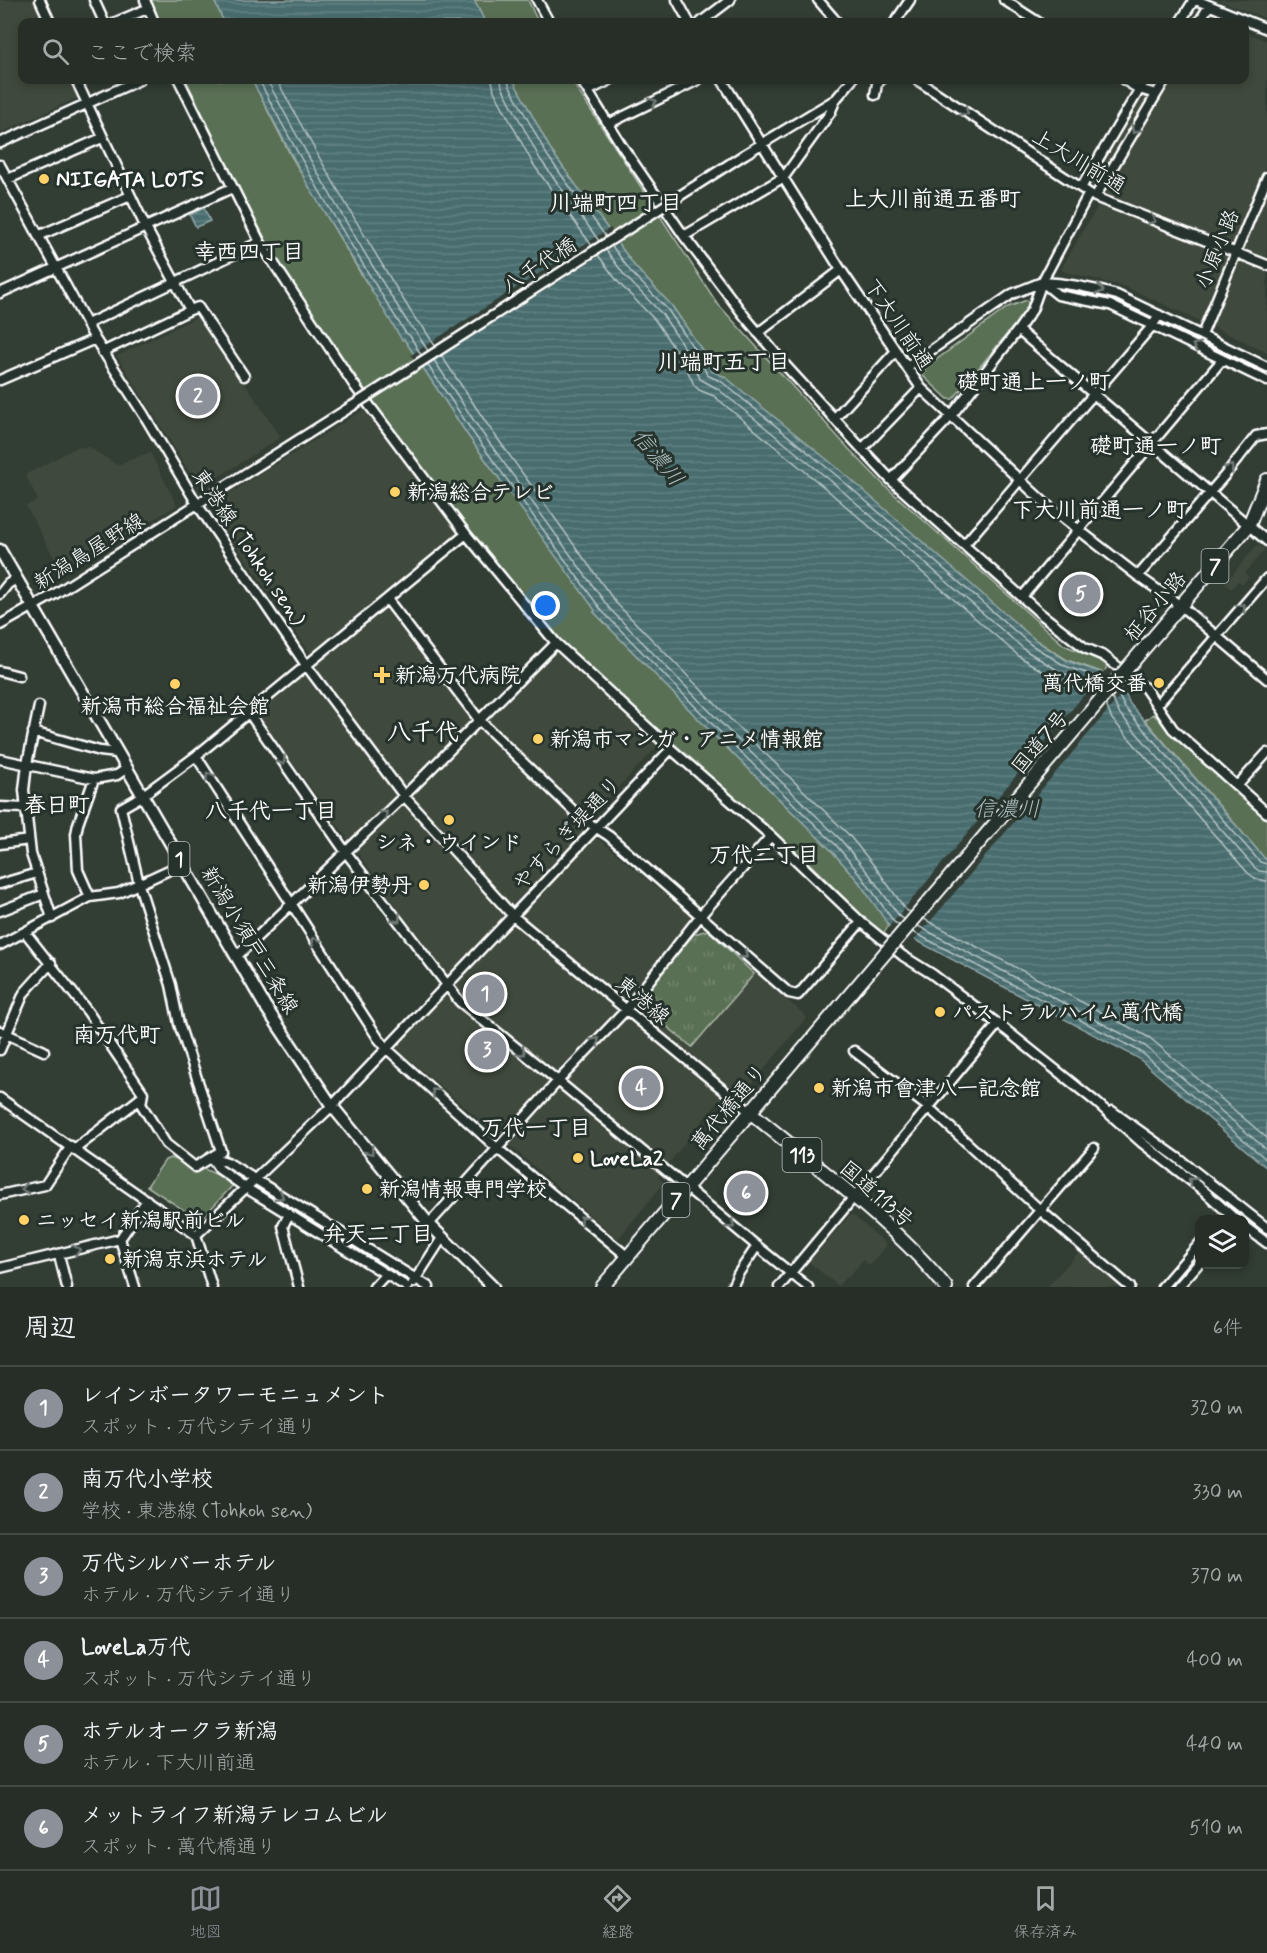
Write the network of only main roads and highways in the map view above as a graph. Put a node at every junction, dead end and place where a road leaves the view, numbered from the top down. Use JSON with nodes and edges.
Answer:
{"nodes":[{"id":1,"x":1267,"y":480,"type":"edge"},
{"id":2,"x":0,"y":551,"type":"edge"},
{"id":3,"x":1129,"y":666,"type":"joint"},
{"id":4,"x":886,"y":952,"type":"joint"},
{"id":5,"x":750,"y":1112,"type":"junction"},
{"id":6,"x":493,"y":1287,"type":"edge"},
{"id":7,"x":602,"y":1287,"type":"edge"},
{"id":8,"x":946,"y":1287,"type":"edge"}],
"edges":[{"from":1,"to":3,"type":"highway","name":"柾谷小路","number":"7"},
{"from":2,"to":6,"type":"main road","name":"新潟小須戸三条線","number":"1","one_way":true},
{"from":3,"to":4,"type":"highway","name":"国道7号","number":"7","bridge":true},
{"from":4,"to":5,"type":"highway","name":"萬代橋通り","number":"7"},
{"from":5,"to":7,"type":"highway","name":"萬代橋通り","number":"7"},
{"from":5,"to":8,"type":"highway","name":"国道113号","number":"113"}]}
